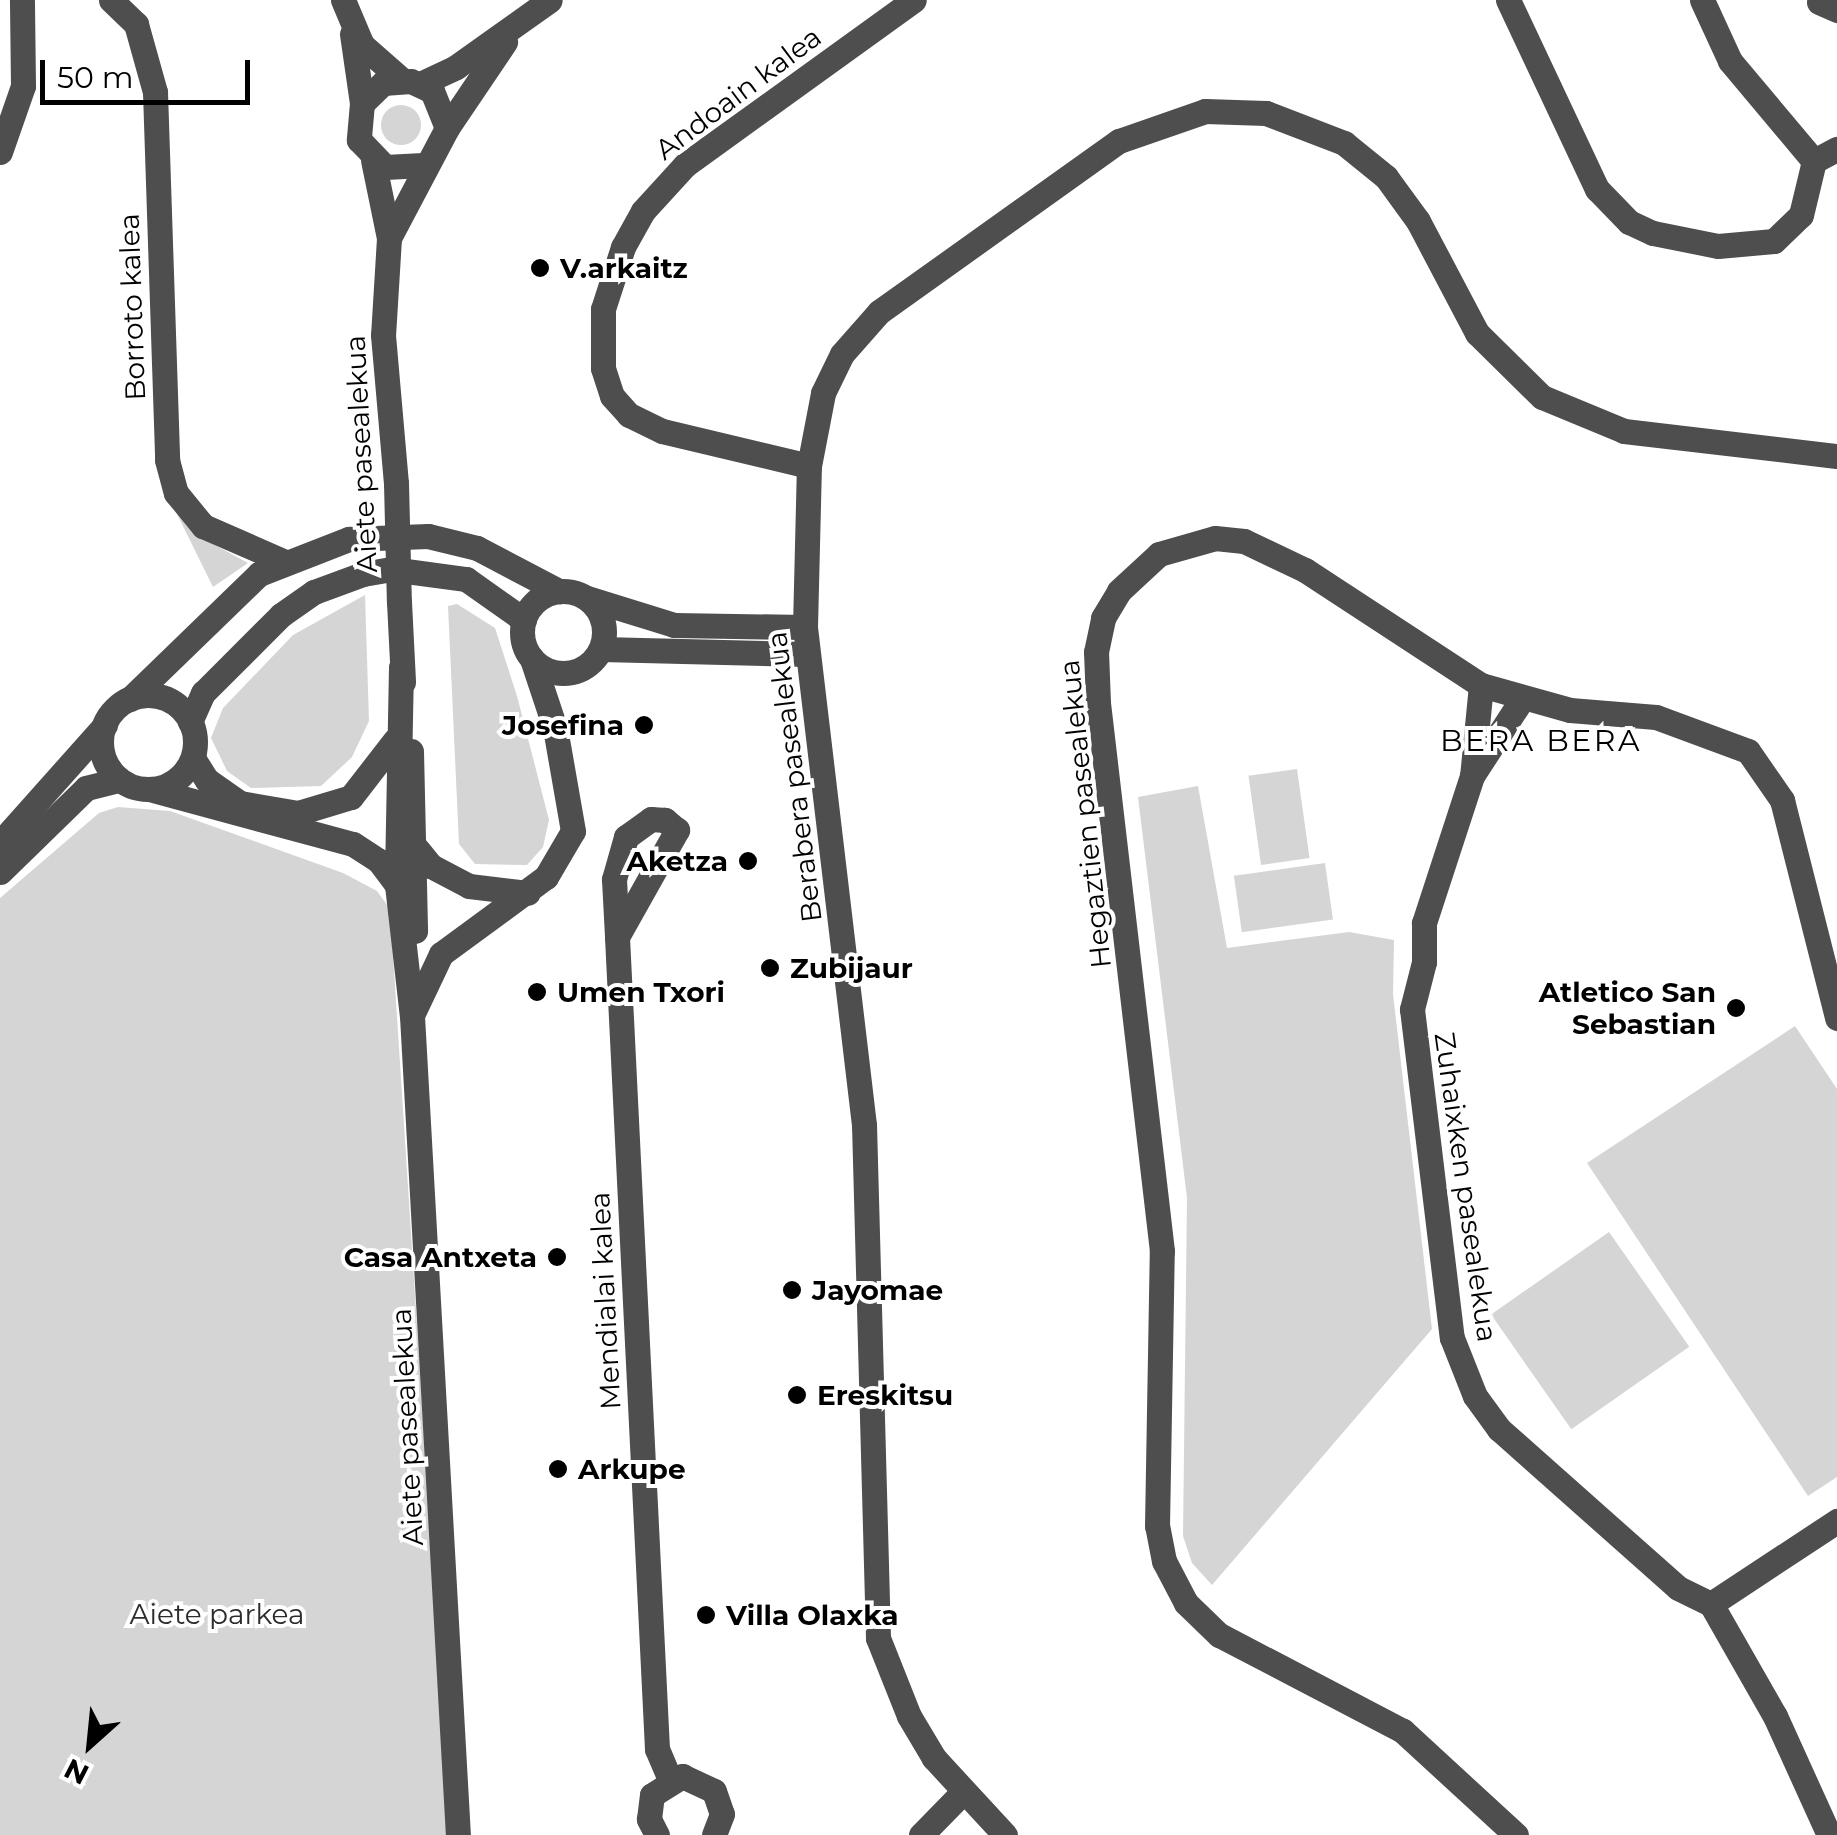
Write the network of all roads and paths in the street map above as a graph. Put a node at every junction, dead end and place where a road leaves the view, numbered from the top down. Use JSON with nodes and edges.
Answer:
{"nodes":[{"id":1,"x":111,"y":0,"type":"edge"},
{"id":2,"x":550,"y":0,"type":"edge"},
{"id":3,"x":914,"y":0,"type":"edge"},
{"id":4,"x":1508,"y":0,"type":"edge"},
{"id":5,"x":1702,"y":0,"type":"edge"},
{"id":6,"x":24,"y":1,"type":"edge"},
{"id":7,"x":346,"y":10,"type":"edge"},
{"id":8,"x":517,"y":26,"type":"junction"},
{"id":9,"x":411,"y":82,"type":"junction"},
{"id":10,"x":362,"y":102,"type":"junction"},
{"id":11,"x":447,"y":128,"type":"junction"},
{"id":12,"x":0,"y":152,"type":"edge"},
{"id":13,"x":1826,"y":155,"type":"edge"},
{"id":14,"x":374,"y":160,"type":"junction"},
{"id":15,"x":423,"y":165,"type":"junction"},
{"id":16,"x":389,"y":238,"type":"junction"},
{"id":17,"x":1837,"y":456,"type":"edge"},
{"id":18,"x":810,"y":466,"type":"junction"},
{"id":19,"x":283,"y":561,"type":"junction"},
{"id":20,"x":559,"y":591,"type":"junction"},
{"id":21,"x":587,"y":598,"type":"junction"},
{"id":22,"x":524,"y":620,"type":"junction"},
{"id":23,"x":806,"y":626,"type":"junction"},
{"id":24,"x":601,"y":649,"type":"junction"},
{"id":25,"x":806,"y":654,"type":"junction"},
{"id":26,"x":532,"y":659,"type":"junction"},
{"id":27,"x":402,"y":667,"type":"junction"},
{"id":28,"x":580,"y":670,"type":"junction"},
{"id":29,"x":1481,"y":685,"type":"junction"},
{"id":30,"x":130,"y":699,"type":"junction"},
{"id":31,"x":1522,"y":699,"type":"junction"},
{"id":32,"x":190,"y":722,"type":"junction"},
{"id":33,"x":105,"y":725,"type":"junction"},
{"id":34,"x":556,"y":728,"type":"junction"},
{"id":35,"x":397,"y":736,"type":"junction"},
{"id":36,"x":193,"y":758,"type":"junction"},
{"id":37,"x":1472,"y":776,"type":"junction"},
{"id":38,"x":118,"y":780,"type":"junction"},
{"id":39,"x":149,"y":789,"type":"junction"},
{"id":40,"x":67,"y":807,"type":"junction"},
{"id":41,"x":0,"y":843,"type":"edge"},
{"id":42,"x":418,"y":850,"type":"junction"},
{"id":43,"x":0,"y":859,"type":"edge"},
{"id":44,"x":0,"y":872,"type":"edge"},
{"id":45,"x":397,"y":885,"type":"junction"},
{"id":46,"x":528,"y":894,"type":"junction"},
{"id":47,"x":617,"y":937,"type":"dead end"},
{"id":48,"x":412,"y":1016,"type":"junction"},
{"id":49,"x":1837,"y":1018,"type":"edge"},
{"id":50,"x":1837,"y":1521,"type":"edge"},
{"id":51,"x":1711,"y":1604,"type":"junction"},
{"id":52,"x":670,"y":1779,"type":"junction"},
{"id":53,"x":961,"y":1794,"type":"junction"},
{"id":54,"x":723,"y":1832,"type":"edge"},
{"id":55,"x":458,"y":1835,"type":"edge"},
{"id":56,"x":656,"y":1835,"type":"edge"},
{"id":57,"x":921,"y":1835,"type":"edge"},
{"id":58,"x":1006,"y":1835,"type":"edge"},
{"id":59,"x":1516,"y":1835,"type":"edge"},
{"id":60,"x":1829,"y":1835,"type":"edge"}],
"edges":[{"from":1,"to":19,"type":"street","name":"Borroto kalea"},
{"from":2,"to":8,"type":"street"},
{"from":3,"to":18,"type":"street","name":"Andoain kalea"},
{"from":4,"to":13,"type":"street"},
{"from":5,"to":13,"type":"street"},
{"from":6,"to":12,"type":"street"},
{"from":7,"to":9,"type":"street"},
{"from":7,"to":10,"type":"street"},
{"from":8,"to":9,"type":"street"},
{"from":8,"to":11,"type":"street"},
{"from":9,"to":10,"type":"street"},
{"from":9,"to":11,"type":"street"},
{"from":10,"to":14,"type":"street"},
{"from":11,"to":15,"type":"street"},
{"from":14,"to":15,"type":"street"},
{"from":14,"to":16,"type":"street","name":"Aiete pasealekua"},
{"from":15,"to":16,"type":"street","name":"Aiete pasealekua"},
{"from":16,"to":27,"type":"street","name":"Aiete pasealekua","bridge":true},
{"from":17,"to":18,"type":"street","name":"Berabera pasealekua"},
{"from":18,"to":23,"type":"street","name":"Berabera pasealekua"},
{"from":19,"to":20,"type":"street"},
{"from":19,"to":30,"type":"street"},
{"from":20,"to":21,"type":"street"},
{"from":20,"to":22,"type":"street"},
{"from":21,"to":23,"type":"street"},
{"from":21,"to":24,"type":"street"},
{"from":22,"to":26,"type":"street"},
{"from":22,"to":32,"type":"street"},
{"from":23,"to":25,"type":"street","name":"Berabera pasealekua"},
{"from":24,"to":25,"type":"street"},
{"from":24,"to":28,"type":"street"},
{"from":25,"to":53,"type":"street","name":"Berabera pasealekua"},
{"from":26,"to":28,"type":"street"},
{"from":26,"to":34,"type":"street"},
{"from":27,"to":35,"type":"street","name":"Aiete pasealekua"},
{"from":27,"to":42,"type":"street","name":"Aiete pasealekua"},
{"from":28,"to":34,"type":"street"},
{"from":29,"to":31,"type":"street","name":"Hegaztien pasealekua"},
{"from":29,"to":37,"type":"street","name":"Zuhaixken pasealekua"},
{"from":29,"to":59,"type":"street","name":"Hegaztien pasealekua"},
{"from":30,"to":32,"type":"street"},
{"from":30,"to":33,"type":"street"},
{"from":31,"to":37,"type":"street","name":"Zuhaixken pasealekua"},
{"from":31,"to":49,"type":"street","name":"Hegaztien pasealekua"},
{"from":32,"to":36,"type":"street"},
{"from":33,"to":38,"type":"street"},
{"from":33,"to":41,"type":"street"},
{"from":34,"to":46,"type":"street"},
{"from":35,"to":36,"type":"street"},
{"from":35,"to":45,"type":"street","name":"Aiete pasealekua"},
{"from":36,"to":39,"type":"street"},
{"from":37,"to":51,"type":"street","name":"Zuhaixken pasealekua"},
{"from":38,"to":39,"type":"street"},
{"from":38,"to":40,"type":"street"},
{"from":39,"to":45,"type":"street"},
{"from":40,"to":43,"type":"street"},
{"from":40,"to":44,"type":"street"},
{"from":42,"to":46,"type":"street"},
{"from":42,"to":48,"type":"street","name":"Aiete pasealekua"},
{"from":45,"to":48,"type":"street","name":"Aiete pasealekua"},
{"from":46,"to":48,"type":"street"},
{"from":47,"to":52,"type":"street","name":"Mendialai kalea"},
{"from":48,"to":55,"type":"street","name":"Aiete pasealekua"},
{"from":50,"to":51,"type":"street"},
{"from":51,"to":60,"type":"street","name":"Zuhaixken pasealekua"},
{"from":52,"to":54,"type":"street"},
{"from":52,"to":56,"type":"street"},
{"from":53,"to":57,"type":"street"},
{"from":53,"to":58,"type":"street","name":"Berabera pasealekua"}]}
